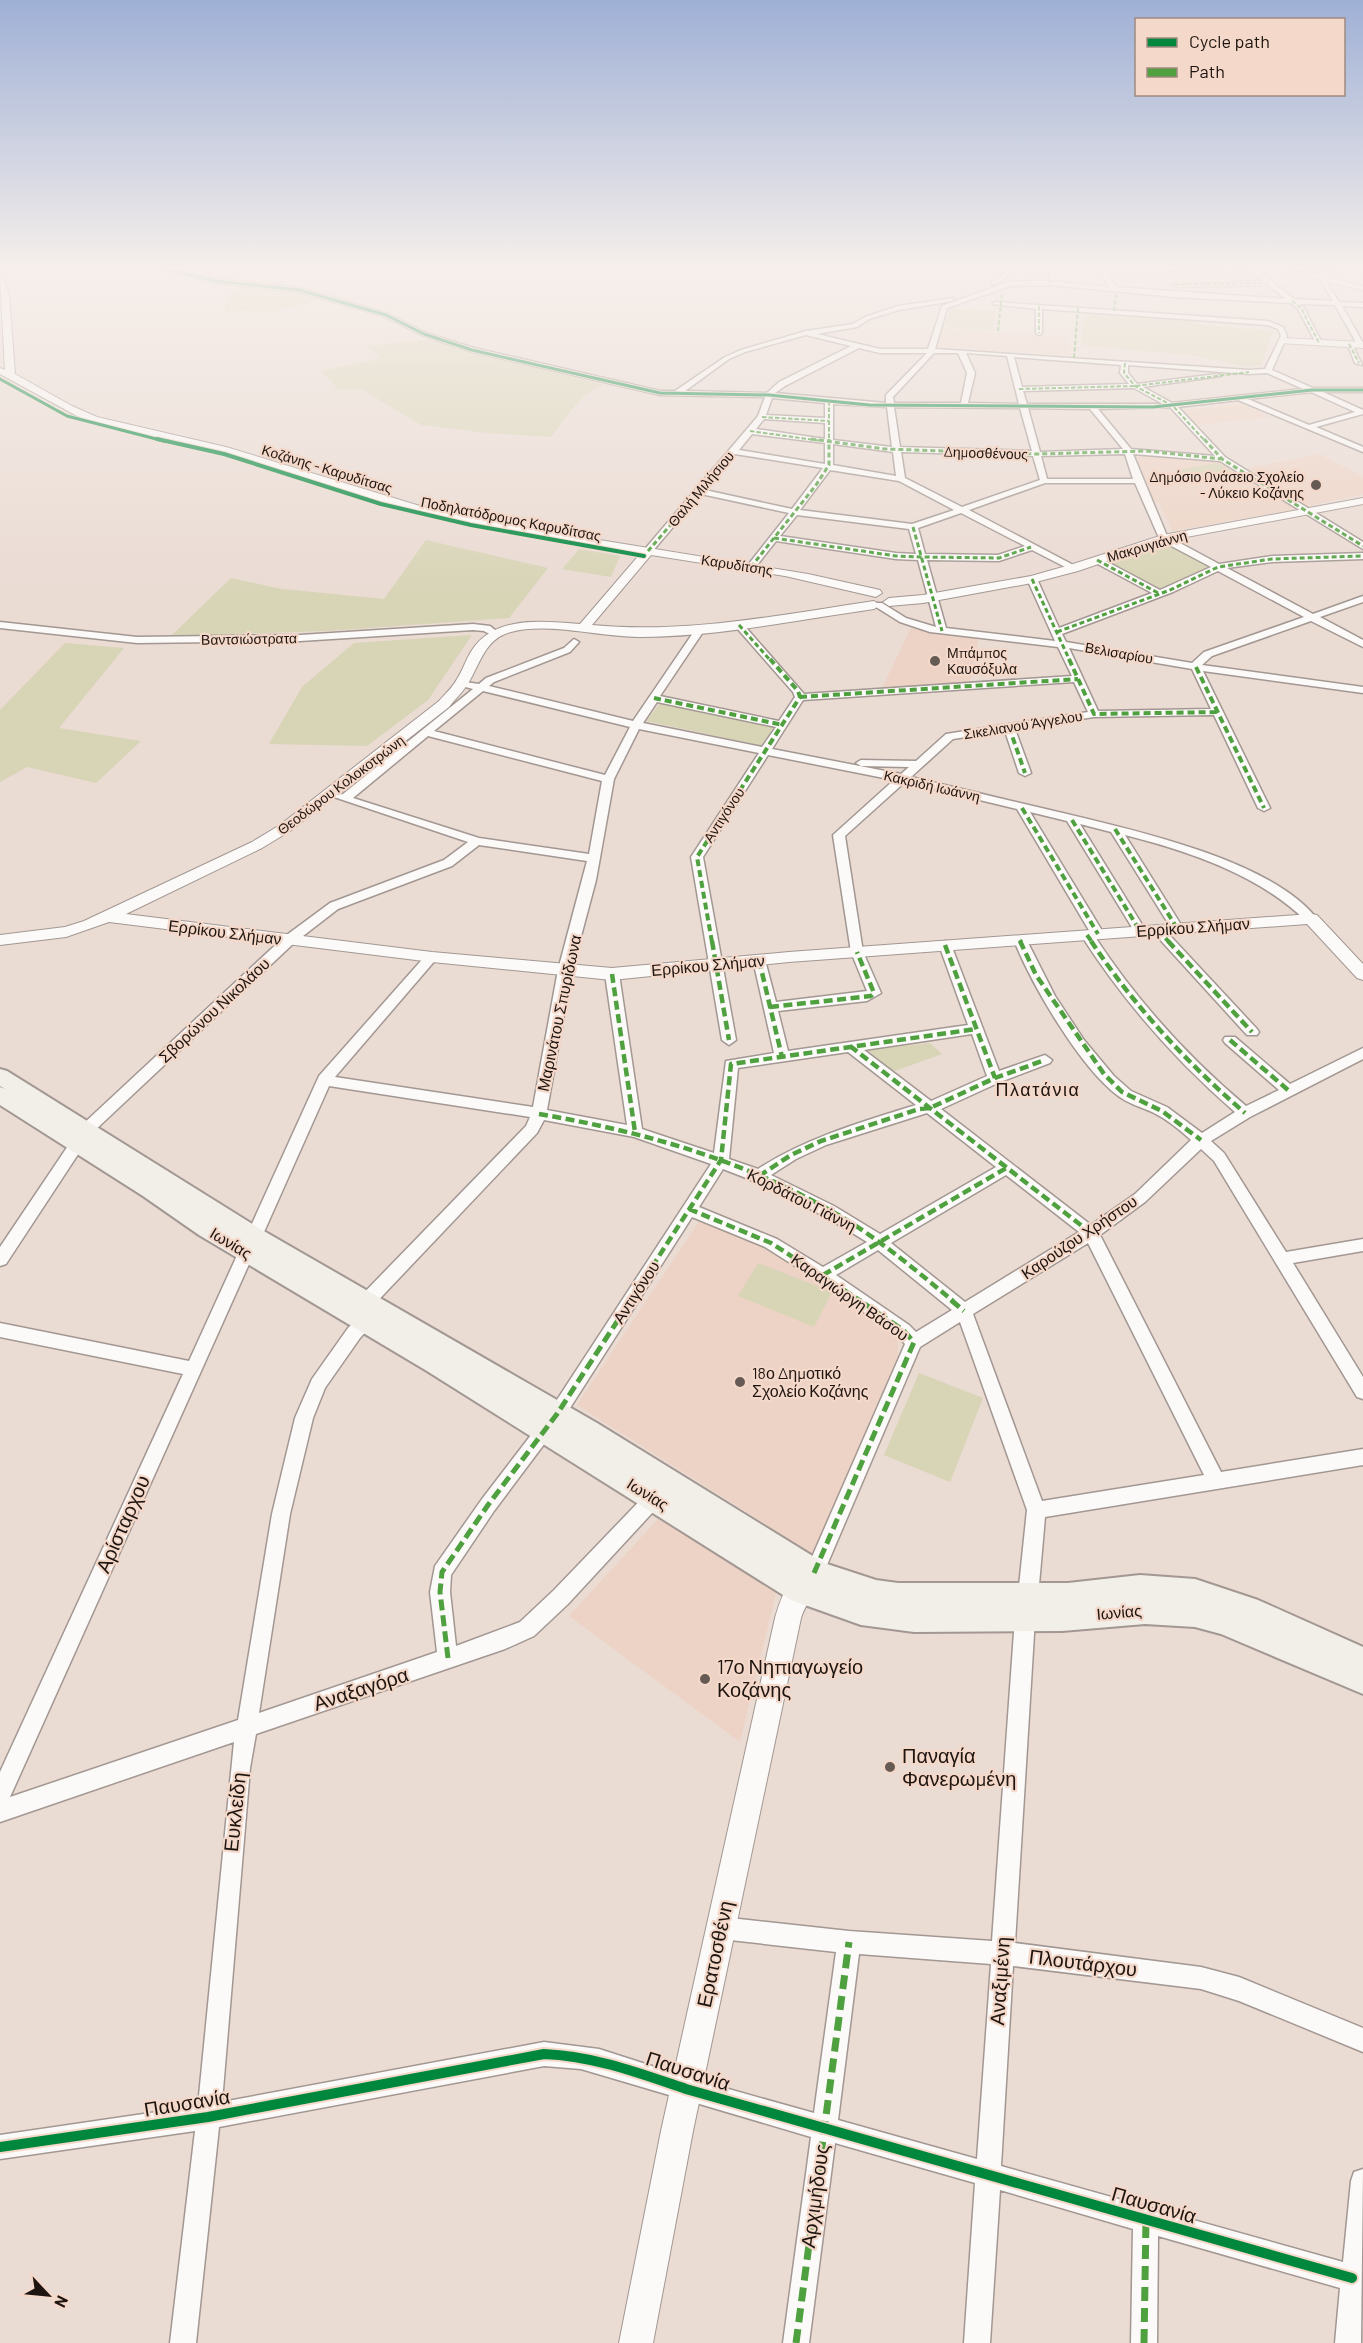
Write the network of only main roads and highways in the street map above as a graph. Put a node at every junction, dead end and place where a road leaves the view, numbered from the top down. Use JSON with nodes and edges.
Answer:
{"nodes":[{"id":1,"x":0,"y":1076,"type":"edge"},
{"id":2,"x":0,"y":1095,"type":"edge"},
{"id":3,"x":82,"y":1136,"type":"junction"},
{"id":4,"x":1027,"y":1607,"type":"junction"},
{"id":5,"x":1363,"y":1662,"type":"edge"},
{"id":6,"x":1363,"y":1679,"type":"edge"}],
"edges":[{"from":1,"to":3,"type":"main road","name":"Ιωνίας"},
{"from":2,"to":3,"type":"main road","name":"Ιωνίας"},
{"from":3,"to":4,"type":"main road","name":"Ιωνίας"},
{"from":4,"to":5,"type":"main road","name":"Ιωνίας"},
{"from":4,"to":6,"type":"main road","name":"Ιωνίας"}]}
